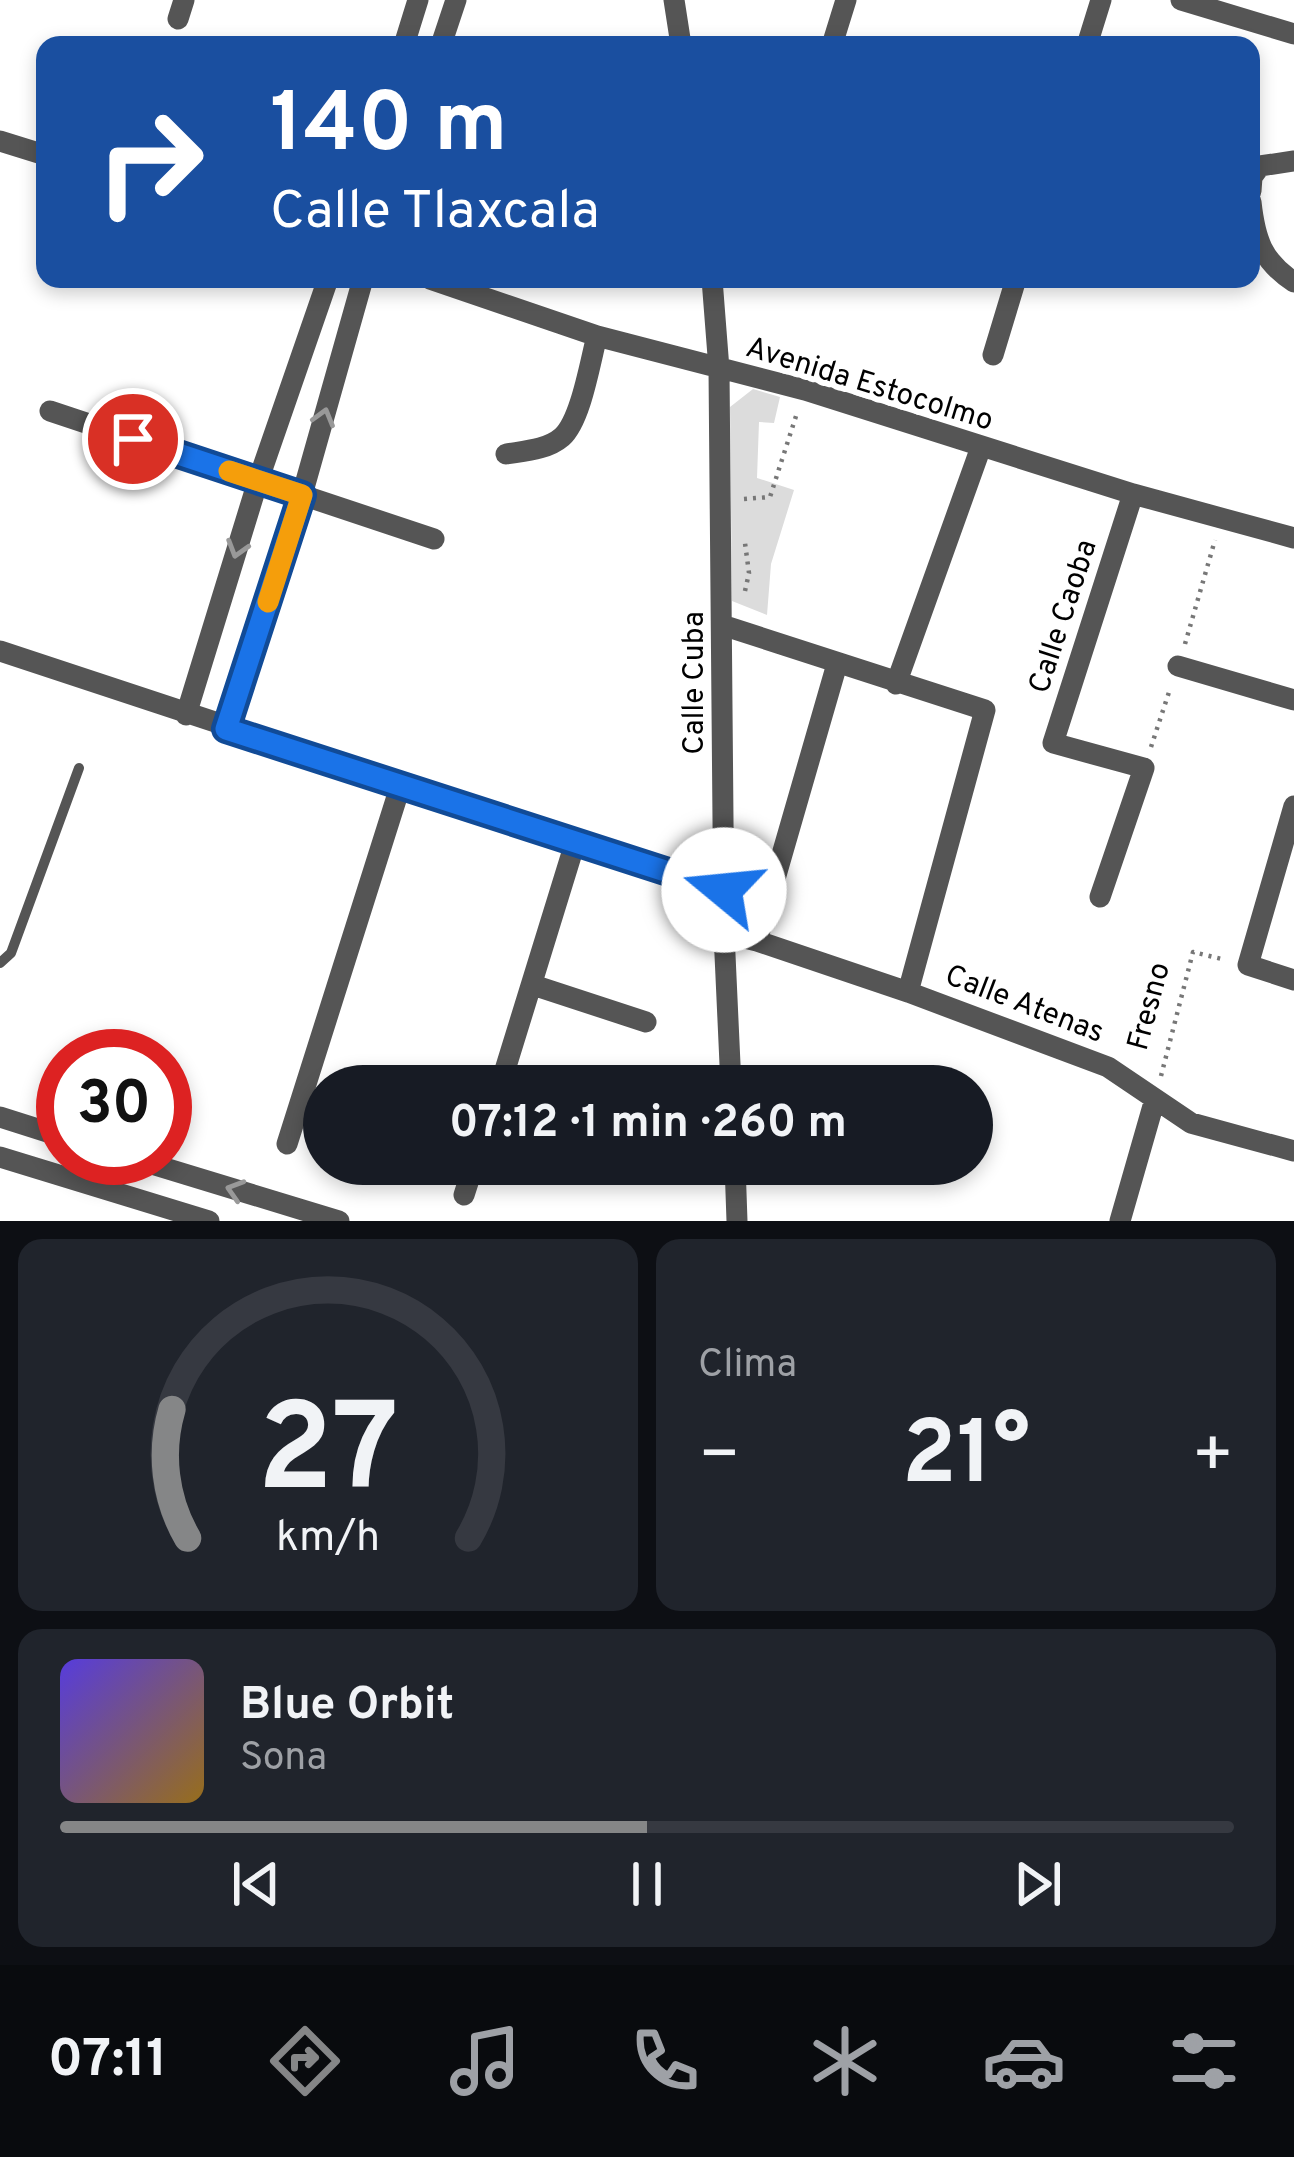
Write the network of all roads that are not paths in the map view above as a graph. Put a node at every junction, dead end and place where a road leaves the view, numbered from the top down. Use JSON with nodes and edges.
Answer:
{"nodes":[{"id":1,"x":418,"y":0,"type":"edge"},
{"id":2,"x":456,"y":0,"type":"edge"},
{"id":3,"x":674,"y":0,"type":"edge"},
{"id":4,"x":846,"y":0,"type":"edge"},
{"id":5,"x":1101,"y":0,"type":"edge"},
{"id":6,"x":1181,"y":0,"type":"edge"},
{"id":7,"x":1294,"y":34,"type":"edge"},
{"id":8,"x":407,"y":36,"type":"edge"},
{"id":9,"x":444,"y":36,"type":"edge"},
{"id":10,"x":680,"y":36,"type":"edge"},
{"id":11,"x":835,"y":36,"type":"edge"},
{"id":12,"x":1090,"y":36,"type":"edge"},
{"id":13,"x":0,"y":141,"type":"edge"},
{"id":14,"x":36,"y":152,"type":"edge"},
{"id":15,"x":1294,"y":160,"type":"edge"},
{"id":16,"x":1260,"y":167,"type":"edge"},
{"id":17,"x":1260,"y":249,"type":"edge"},
{"id":18,"x":1294,"y":282,"type":"edge"},
{"id":19,"x":325,"y":288,"type":"edge"},
{"id":20,"x":361,"y":288,"type":"edge"},
{"id":21,"x":456,"y":288,"type":"edge"},
{"id":22,"x":713,"y":288,"type":"edge"},
{"id":23,"x":1013,"y":288,"type":"edge"},
{"id":24,"x":597,"y":336,"type":"junction"},
{"id":25,"x":993,"y":355,"type":"dead end"},
{"id":26,"x":719,"y":369,"type":"junction"},
{"id":27,"x":50,"y":411,"type":"dead end"},
{"id":28,"x":981,"y":447,"type":"junction"},
{"id":29,"x":506,"y":454,"type":"dead end"},
{"id":30,"x":258,"y":481,"type":"junction"},
{"id":31,"x":1133,"y":494,"type":"junction"},
{"id":32,"x":302,"y":495,"type":"junction"},
{"id":33,"x":434,"y":538,"type":"dead end"},
{"id":34,"x":1294,"y":538,"type":"edge"},
{"id":35,"x":722,"y":626,"type":"junction"},
{"id":36,"x":0,"y":651,"type":"edge"},
{"id":37,"x":837,"y":664,"type":"junction"},
{"id":38,"x":1178,"y":666,"type":"dead end"},
{"id":39,"x":896,"y":684,"type":"junction"},
{"id":40,"x":1294,"y":700,"type":"edge"},
{"id":41,"x":186,"y":715,"type":"junction"},
{"id":42,"x":226,"y":729,"type":"junction"},
{"id":43,"x":80,"y":768,"type":"dead end"},
{"id":44,"x":400,"y":784,"type":"junction"},
{"id":45,"x":1294,"y":806,"type":"edge"},
{"id":46,"x":575,"y":843,"type":"junction"},
{"id":47,"x":724,"y":890,"type":"junction"},
{"id":48,"x":1100,"y":897,"type":"dead end"},
{"id":49,"x":724,"y":933,"type":"junction"},
{"id":50,"x":757,"y":940,"type":"junction"},
{"id":51,"x":0,"y":963,"type":"edge"},
{"id":52,"x":1294,"y":980,"type":"edge"},
{"id":53,"x":533,"y":986,"type":"junction"},
{"id":54,"x":908,"y":992,"type":"junction"},
{"id":55,"x":646,"y":1022,"type":"dead end"},
{"id":56,"x":507,"y":1065,"type":"edge"},
{"id":57,"x":730,"y":1065,"type":"edge"},
{"id":58,"x":1155,"y":1099,"type":"junction"},
{"id":59,"x":0,"y":1117,"type":"edge"},
{"id":60,"x":36,"y":1128,"type":"edge"},
{"id":61,"x":287,"y":1144,"type":"dead end"},
{"id":62,"x":1294,"y":1151,"type":"edge"},
{"id":63,"x":0,"y":1156,"type":"edge"},
{"id":64,"x":192,"y":1176,"type":"edge"},
{"id":65,"x":132,"y":1185,"type":"edge"},
{"id":66,"x":467,"y":1185,"type":"edge"},
{"id":67,"x":736,"y":1185,"type":"edge"},
{"id":68,"x":464,"y":1195,"type":"dead end"},
{"id":69,"x":129,"y":1196,"type":"junction"},
{"id":70,"x":209,"y":1221,"type":"edge"},
{"id":71,"x":338,"y":1221,"type":"edge"},
{"id":72,"x":737,"y":1221,"type":"edge"},
{"id":73,"x":1120,"y":1221,"type":"edge"}],
"edges":[{"from":1,"to":8,"type":"street"},
{"from":2,"to":9,"type":"street"},
{"from":3,"to":10,"type":"street"},
{"from":4,"to":11,"type":"street"},
{"from":5,"to":12,"type":"street"},
{"from":6,"to":7,"type":"street"},
{"from":13,"to":14,"type":"street"},
{"from":15,"to":16,"type":"street"},
{"from":17,"to":18,"type":"street"},
{"from":19,"to":30,"type":"street"},
{"from":32,"to":20,"type":"street","one_way":true},
{"from":21,"to":24,"type":"street","name":"Avenida Estocolmo"},
{"from":22,"to":26,"type":"street","name":"Calle Cuba"},
{"from":23,"to":25,"type":"street"},
{"from":24,"to":26,"type":"street","name":"Avenida Estocolmo"},
{"from":24,"to":29,"type":"street"},
{"from":26,"to":28,"type":"street","name":"Avenida Estocolmo"},
{"from":26,"to":35,"type":"street","name":"Calle Cuba"},
{"from":27,"to":30,"type":"street"},
{"from":28,"to":31,"type":"street","name":"Avenida Estocolmo"},
{"from":28,"to":39,"type":"street"},
{"from":30,"to":32,"type":"street"},
{"from":30,"to":41,"type":"street","one_way":true},
{"from":31,"to":34,"type":"street","name":"Avenida Estocolmo"},
{"from":31,"to":48,"type":"street","name":"Calle Caoba"},
{"from":32,"to":33,"type":"street"},
{"from":32,"to":42,"type":"street"},
{"from":35,"to":37,"type":"street"},
{"from":35,"to":47,"type":"street","name":"Calle Cuba"},
{"from":36,"to":41,"type":"street"},
{"from":37,"to":39,"type":"street"},
{"from":37,"to":50,"type":"street"},
{"from":38,"to":40,"type":"street"},
{"from":39,"to":54,"type":"street"},
{"from":41,"to":42,"type":"street"},
{"from":42,"to":44,"type":"street"},
{"from":43,"to":51,"type":"lane"},
{"from":44,"to":46,"type":"street"},
{"from":44,"to":61,"type":"street"},
{"from":45,"to":52,"type":"street"},
{"from":46,"to":47,"type":"street"},
{"from":46,"to":53,"type":"street"},
{"from":47,"to":49,"type":"street","name":"Calle Cuba"},
{"from":49,"to":50,"type":"street","name":"Calle Atenas"},
{"from":49,"to":57,"type":"street","name":"Calle Cuba"},
{"from":50,"to":54,"type":"street","name":"Calle Atenas"},
{"from":53,"to":55,"type":"street"},
{"from":53,"to":56,"type":"street"},
{"from":54,"to":58,"type":"street","name":"Calle Atenas"},
{"from":58,"to":62,"type":"street","name":"Calle Atenas"},
{"from":58,"to":73,"type":"street"},
{"from":59,"to":60,"type":"street"},
{"from":63,"to":69,"type":"street"},
{"from":71,"to":64,"type":"street","one_way":true},
{"from":65,"to":69,"type":"street"},
{"from":66,"to":68,"type":"street"},
{"from":67,"to":72,"type":"street"},
{"from":69,"to":70,"type":"street"}]}
